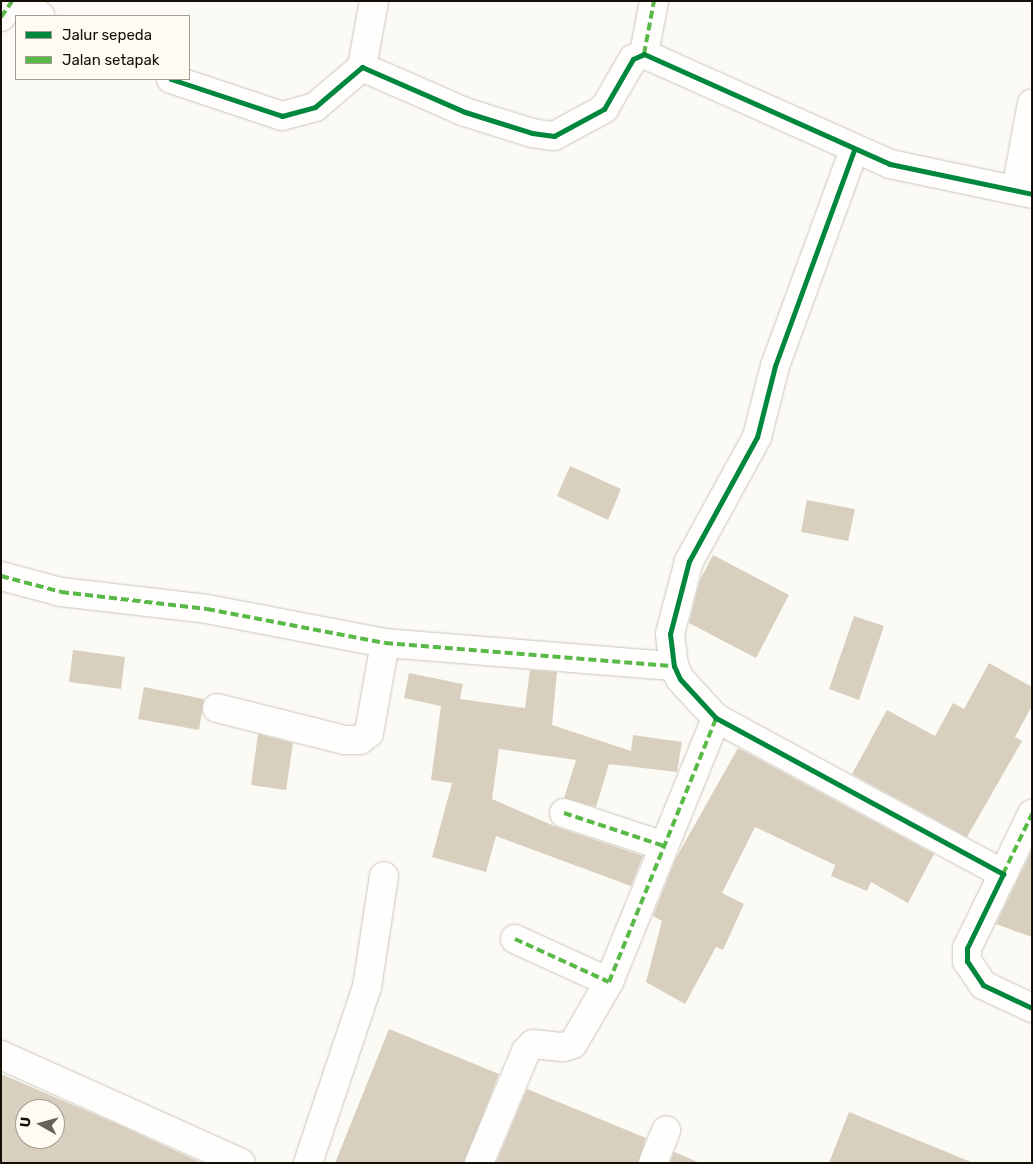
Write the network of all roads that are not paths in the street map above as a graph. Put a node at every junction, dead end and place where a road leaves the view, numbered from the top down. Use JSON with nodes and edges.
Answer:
{"nodes":[{"id":1,"x":12,"y":1,"type":"edge"},
{"id":2,"x":23,"y":1,"type":"edge"},
{"id":3,"x":374,"y":1,"type":"edge"},
{"id":4,"x":654,"y":1,"type":"edge"},
{"id":5,"x":39,"y":15,"type":"edge"},
{"id":6,"x":1,"y":17,"type":"edge"},
{"id":7,"x":644,"y":54,"type":"junction"},
{"id":8,"x":362,"y":67,"type":"junction"},
{"id":9,"x":174,"y":80,"type":"edge"},
{"id":10,"x":1032,"y":103,"type":"edge"},
{"id":11,"x":854,"y":150,"type":"junction"},
{"id":12,"x":1024,"y":192,"type":"edge"},
{"id":13,"x":1,"y":576,"type":"edge"},
{"id":14,"x":385,"y":643,"type":"junction"},
{"id":15,"x":674,"y":666,"type":"junction"},
{"id":16,"x":217,"y":708,"type":"dead end"},
{"id":17,"x":716,"y":718,"type":"junction"},
{"id":18,"x":564,"y":813,"type":"dead end"},
{"id":19,"x":1032,"y":814,"type":"edge"},
{"id":20,"x":664,"y":846,"type":"junction"},
{"id":21,"x":1003,"y":874,"type":"junction"},
{"id":22,"x":384,"y":876,"type":"dead end"},
{"id":23,"x":515,"y":938,"type":"dead end"},
{"id":24,"x":609,"y":982,"type":"junction"},
{"id":25,"x":1032,"y":1008,"type":"edge"},
{"id":26,"x":1,"y":1055,"type":"edge"},
{"id":27,"x":666,"y":1131,"type":"dead end"},
{"id":28,"x":241,"y":1163,"type":"edge"},
{"id":29,"x":308,"y":1163,"type":"edge"},
{"id":30,"x":479,"y":1163,"type":"edge"},
{"id":31,"x":653,"y":1163,"type":"edge"}],
"edges":[{"from":1,"to":6,"type":"street"},
{"from":2,"to":5,"type":"street"},
{"from":3,"to":8,"type":"street"},
{"from":4,"to":7,"type":"street"},
{"from":7,"to":8,"type":"street"},
{"from":7,"to":11,"type":"street"},
{"from":8,"to":9,"type":"street"},
{"from":10,"to":12,"type":"street"},
{"from":11,"to":12,"type":"street"},
{"from":11,"to":15,"type":"street"},
{"from":13,"to":14,"type":"street"},
{"from":14,"to":15,"type":"street"},
{"from":14,"to":16,"type":"street"},
{"from":15,"to":17,"type":"street"},
{"from":17,"to":20,"type":"street"},
{"from":17,"to":21,"type":"street"},
{"from":18,"to":20,"type":"street"},
{"from":19,"to":21,"type":"street"},
{"from":20,"to":24,"type":"street"},
{"from":21,"to":25,"type":"street"},
{"from":22,"to":29,"type":"street"},
{"from":23,"to":24,"type":"street"},
{"from":24,"to":30,"type":"street"},
{"from":26,"to":28,"type":"street"},
{"from":27,"to":31,"type":"street"}]}
